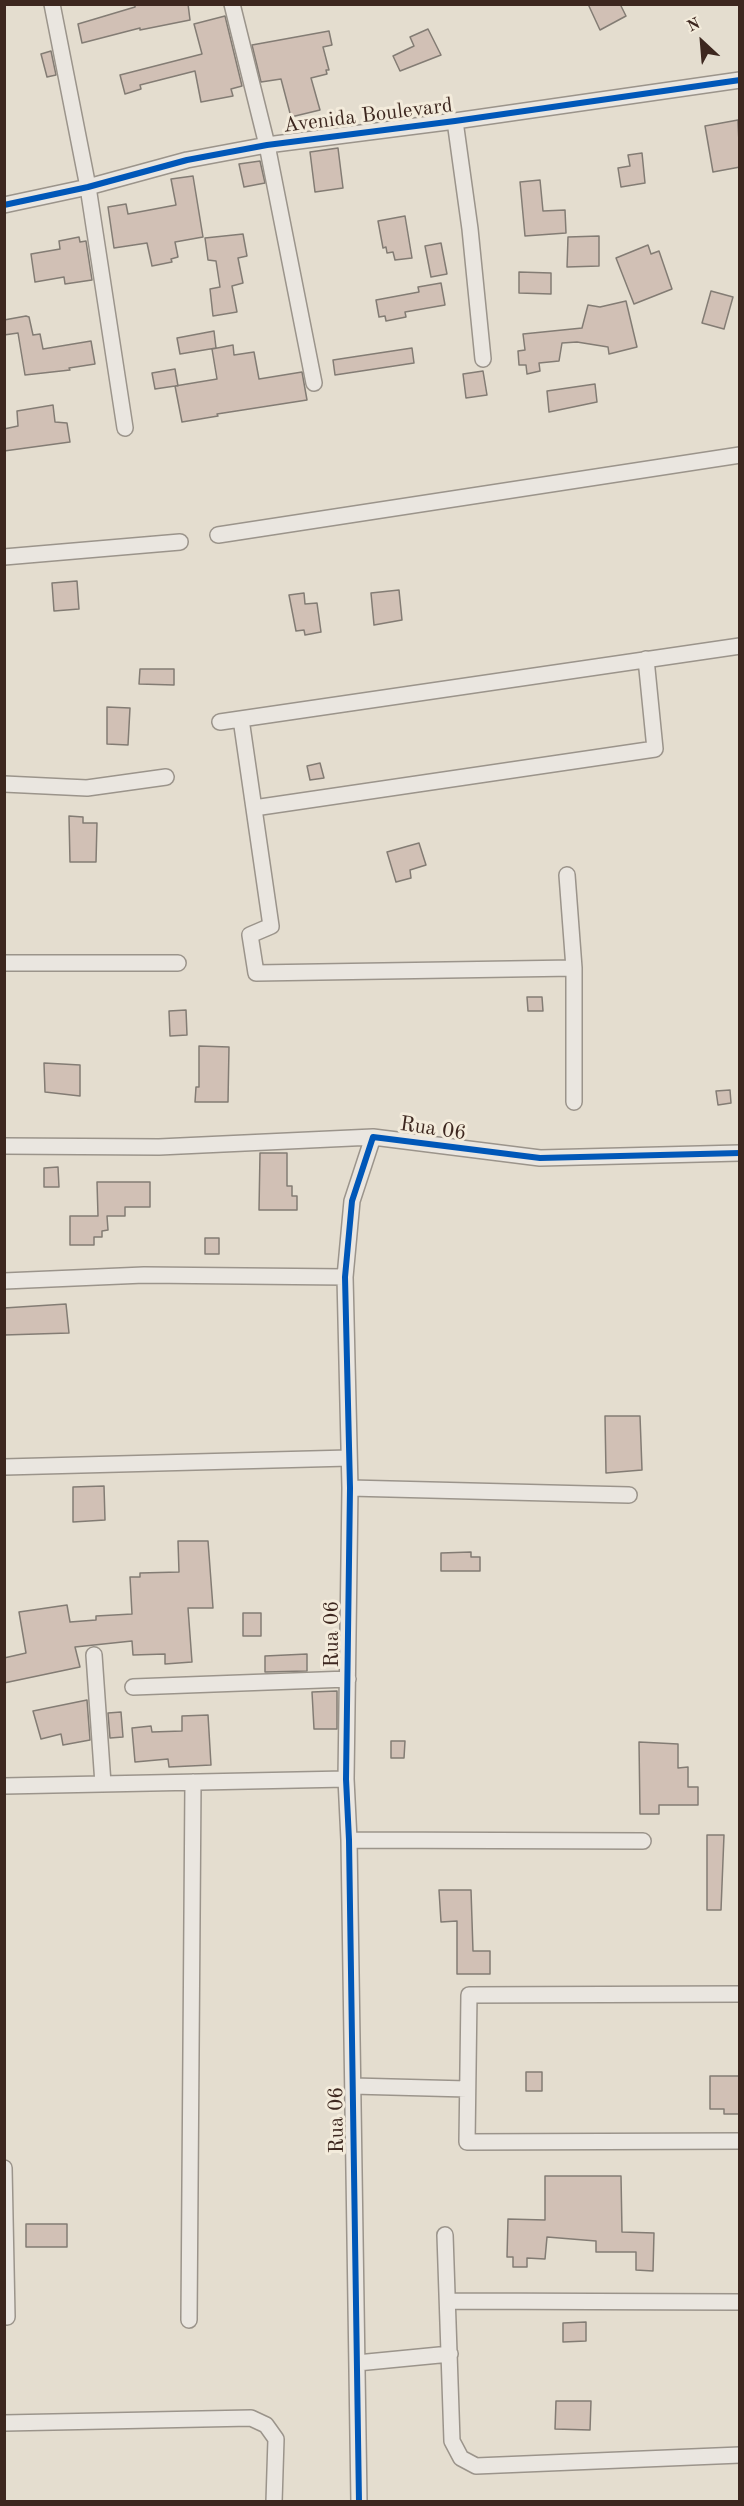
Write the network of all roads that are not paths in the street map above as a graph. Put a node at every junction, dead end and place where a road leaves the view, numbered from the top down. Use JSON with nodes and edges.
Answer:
{"nodes":[{"id":1,"x":52,"y":4,"type":"edge"},
{"id":2,"x":232,"y":4,"type":"edge"},
{"id":3,"x":740,"y":80,"type":"edge"},
{"id":4,"x":455,"y":121,"type":"junction"},
{"id":5,"x":267,"y":145,"type":"junction"},
{"id":6,"x":88,"y":187,"type":"junction"},
{"id":7,"x":4,"y":205,"type":"edge"},
{"id":8,"x":483,"y":359,"type":"dead end"},
{"id":9,"x":314,"y":383,"type":"dead end"},
{"id":10,"x":126,"y":428,"type":"dead end"},
{"id":11,"x":740,"y":455,"type":"edge"},
{"id":12,"x":218,"y":535,"type":"dead end"},
{"id":13,"x":180,"y":542,"type":"dead end"},
{"id":14,"x":4,"y":556,"type":"edge"},
{"id":15,"x":740,"y":646,"type":"edge"},
{"id":16,"x":646,"y":659,"type":"junction"},
{"id":17,"x":241,"y":719,"type":"junction"},
{"id":18,"x":220,"y":722,"type":"dead end"},
{"id":19,"x":166,"y":777,"type":"dead end"},
{"id":20,"x":4,"y":784,"type":"edge"},
{"id":21,"x":254,"y":808,"type":"junction"},
{"id":22,"x":567,"y":875,"type":"dead end"},
{"id":23,"x":4,"y":963,"type":"edge"},
{"id":24,"x":178,"y":963,"type":"dead end"},
{"id":25,"x":574,"y":968,"type":"junction"},
{"id":26,"x":574,"y":1102,"type":"dead end"},
{"id":27,"x":374,"y":1137,"type":"junction"},
{"id":28,"x":4,"y":1146,"type":"edge"},
{"id":29,"x":740,"y":1153,"type":"edge"},
{"id":30,"x":345,"y":1277,"type":"junction"},
{"id":31,"x":4,"y":1281,"type":"edge"},
{"id":32,"x":349,"y":1458,"type":"junction"},
{"id":33,"x":4,"y":1467,"type":"edge"},
{"id":34,"x":350,"y":1488,"type":"junction"},
{"id":35,"x":629,"y":1495,"type":"dead end"},
{"id":36,"x":94,"y":1655,"type":"dead end"},
{"id":37,"x":348,"y":1679,"type":"junction"},
{"id":38,"x":133,"y":1687,"type":"dead end"},
{"id":39,"x":346,"y":1779,"type":"junction"},
{"id":40,"x":193,"y":1782,"type":"junction"},
{"id":41,"x":103,"y":1784,"type":"junction"},
{"id":42,"x":4,"y":1786,"type":"edge"},
{"id":43,"x":349,"y":1840,"type":"junction"},
{"id":44,"x":643,"y":1841,"type":"dead end"},
{"id":45,"x":740,"y":1994,"type":"edge"},
{"id":46,"x":353,"y":2086,"type":"junction"},
{"id":47,"x":467,"y":2089,"type":"junction"},
{"id":48,"x":740,"y":2140,"type":"edge"},
{"id":49,"x":4,"y":2168,"type":"edge"},
{"id":50,"x":445,"y":2235,"type":"dead end"},
{"id":51,"x":448,"y":2301,"type":"junction"},
{"id":52,"x":740,"y":2302,"type":"edge"},
{"id":53,"x":7,"y":2317,"type":"dead end"},
{"id":54,"x":189,"y":2319,"type":"dead end"},
{"id":55,"x":450,"y":2355,"type":"junction"},
{"id":56,"x":357,"y":2363,"type":"junction"},
{"id":57,"x":4,"y":2423,"type":"edge"},
{"id":58,"x":740,"y":2455,"type":"edge"},
{"id":59,"x":274,"y":2502,"type":"edge"},
{"id":60,"x":359,"y":2502,"type":"edge"}],
"edges":[{"from":1,"to":6,"type":"street"},
{"from":2,"to":5,"type":"street"},
{"from":3,"to":4,"type":"street","name":"Avenida Boulevard"},
{"from":4,"to":5,"type":"street","name":"Avenida Boulevard"},
{"from":4,"to":8,"type":"street"},
{"from":5,"to":6,"type":"street","name":"Avenida Boulevard"},
{"from":5,"to":9,"type":"street"},
{"from":6,"to":7,"type":"street","name":"Avenida Boulevard"},
{"from":6,"to":10,"type":"street"},
{"from":11,"to":12,"type":"street"},
{"from":13,"to":14,"type":"street"},
{"from":15,"to":16,"type":"street"},
{"from":16,"to":17,"type":"street"},
{"from":16,"to":21,"type":"street"},
{"from":17,"to":18,"type":"street"},
{"from":17,"to":21,"type":"street"},
{"from":19,"to":20,"type":"street"},
{"from":21,"to":25,"type":"street"},
{"from":22,"to":25,"type":"street"},
{"from":23,"to":24,"type":"street"},
{"from":25,"to":26,"type":"street"},
{"from":27,"to":28,"type":"street"},
{"from":27,"to":29,"type":"street","name":"Rua 06"},
{"from":27,"to":30,"type":"street","name":"Rua 06"},
{"from":30,"to":31,"type":"street"},
{"from":30,"to":32,"type":"street","name":"Rua 06"},
{"from":32,"to":33,"type":"street"},
{"from":32,"to":34,"type":"street","name":"Rua 06"},
{"from":34,"to":35,"type":"street"},
{"from":34,"to":37,"type":"street","name":"Rua 06"},
{"from":36,"to":41,"type":"street"},
{"from":37,"to":38,"type":"street"},
{"from":37,"to":39,"type":"street","name":"Rua 06"},
{"from":39,"to":40,"type":"street"},
{"from":39,"to":43,"type":"street","name":"Rua 06"},
{"from":40,"to":41,"type":"street"},
{"from":40,"to":54,"type":"street"},
{"from":41,"to":42,"type":"street"},
{"from":43,"to":44,"type":"street"},
{"from":43,"to":46,"type":"street","name":"Rua 06"},
{"from":45,"to":47,"type":"street"},
{"from":46,"to":47,"type":"street"},
{"from":46,"to":56,"type":"street","name":"Rua 06"},
{"from":47,"to":48,"type":"street"},
{"from":49,"to":53,"type":"street"},
{"from":50,"to":51,"type":"street"},
{"from":51,"to":52,"type":"street"},
{"from":51,"to":55,"type":"street"},
{"from":55,"to":56,"type":"street"},
{"from":55,"to":58,"type":"street"},
{"from":56,"to":60,"type":"street","name":"Rua 06"},
{"from":57,"to":59,"type":"street"}]}
